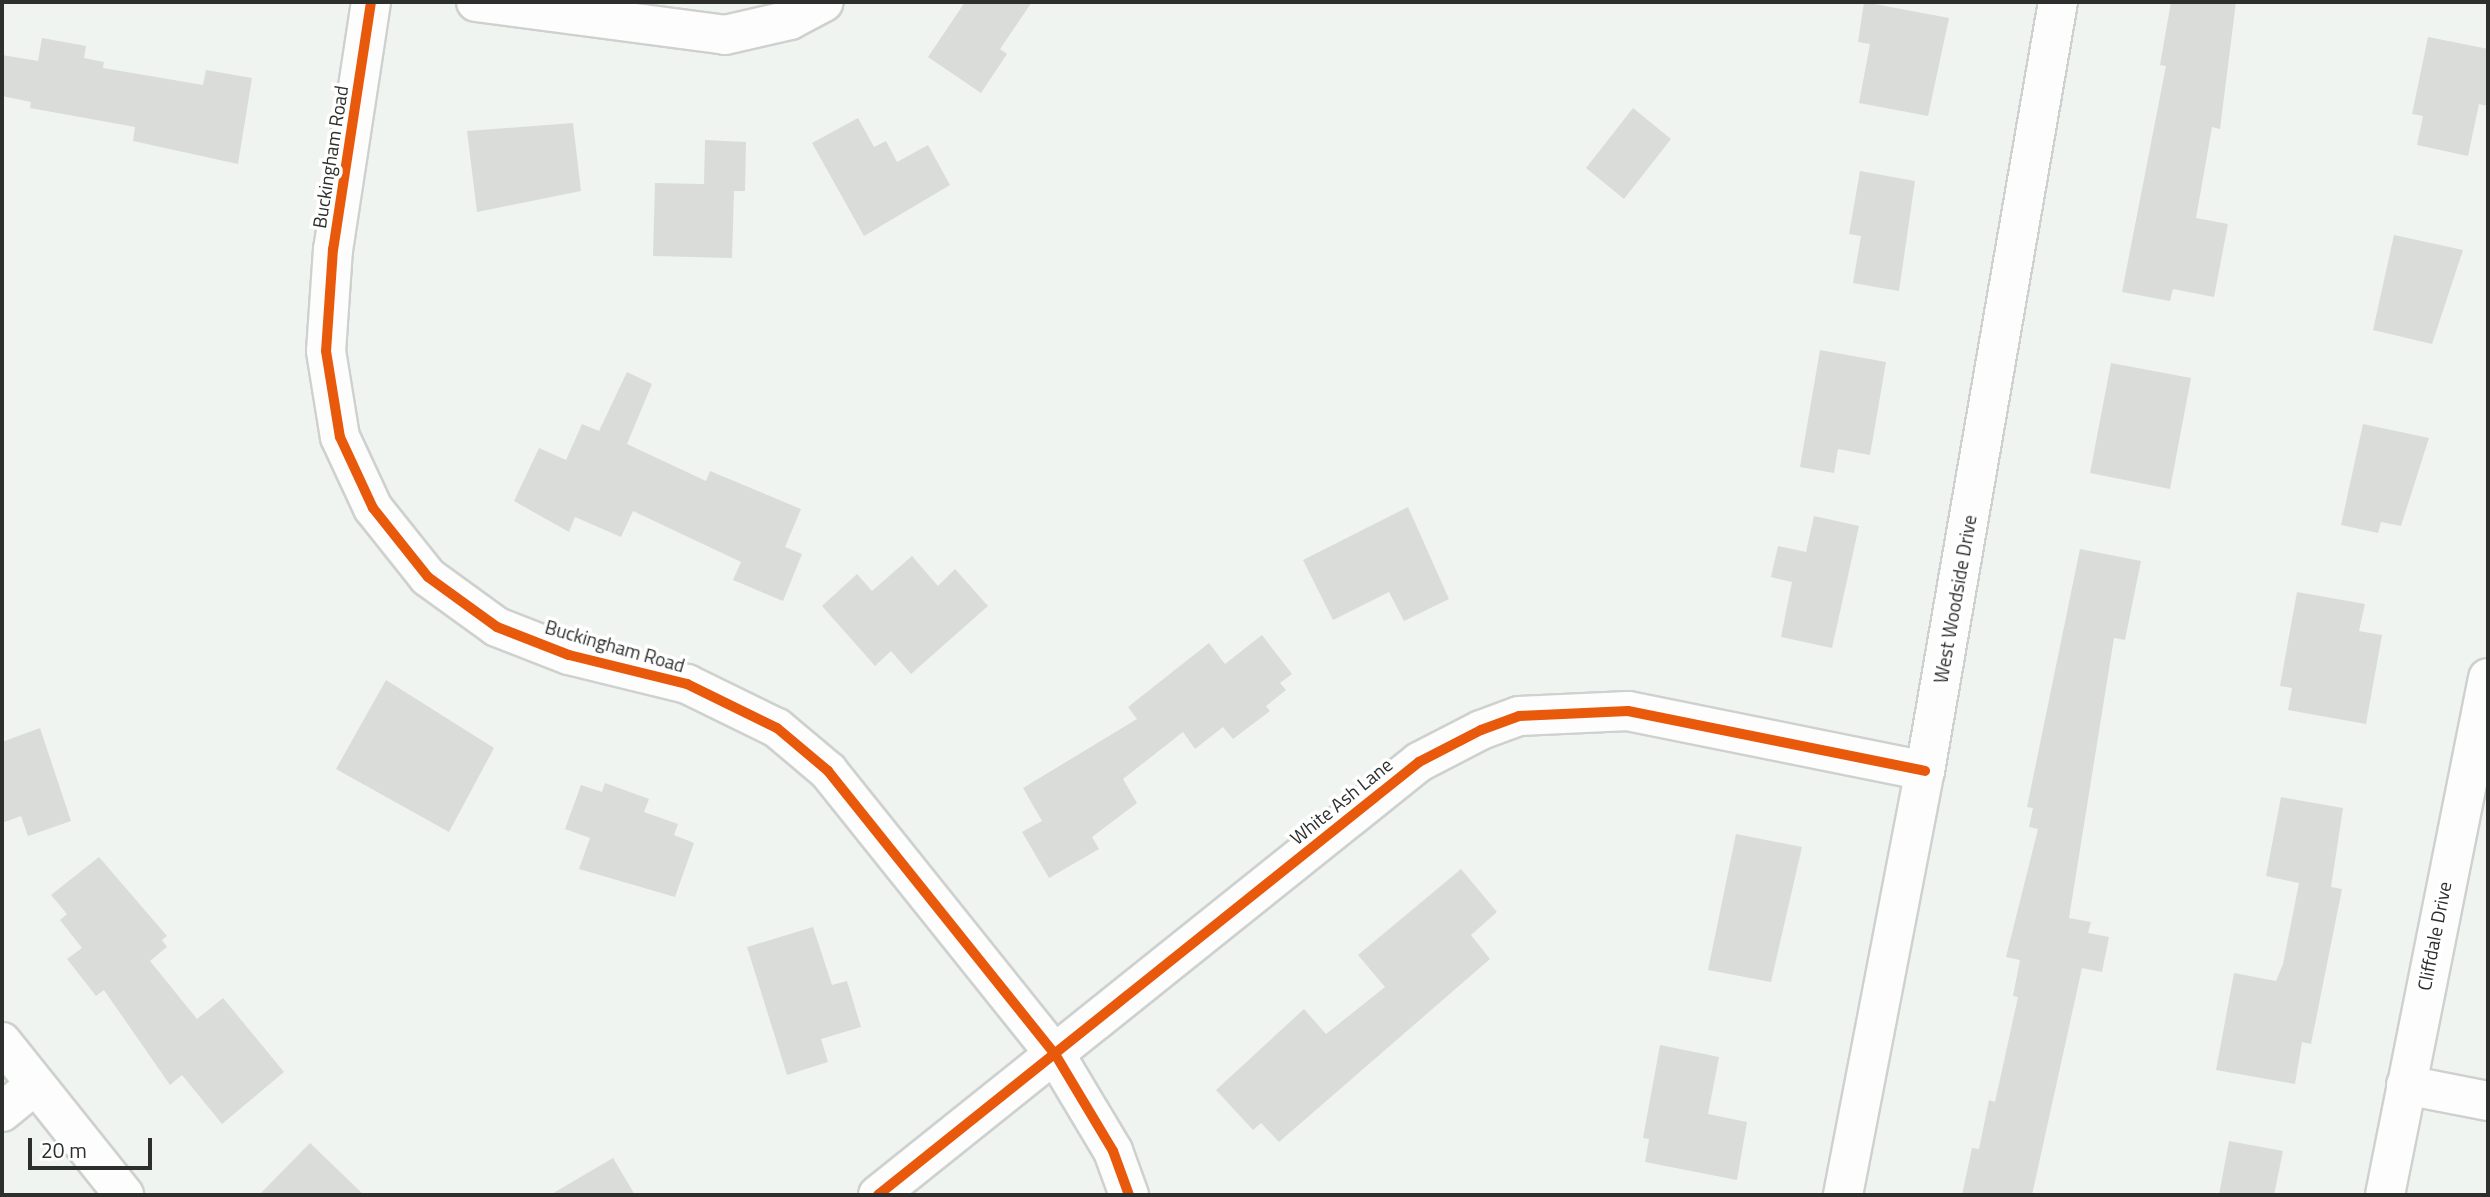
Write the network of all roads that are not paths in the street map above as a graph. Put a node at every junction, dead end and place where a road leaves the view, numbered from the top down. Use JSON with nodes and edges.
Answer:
{"nodes":[{"id":1,"x":371,"y":2,"type":"edge"},
{"id":2,"x":476,"y":2,"type":"edge"},
{"id":3,"x":824,"y":2,"type":"edge"},
{"id":4,"x":2058,"y":2,"type":"edge"},
{"id":5,"x":2488,"y":678,"type":"edge"},
{"id":6,"x":1925,"y":771,"type":"junction"},
{"id":7,"x":2,"y":1042,"type":"edge"},
{"id":8,"x":1055,"y":1055,"type":"junction"},
{"id":9,"x":35,"y":1085,"type":"junction"},
{"id":10,"x":2406,"y":1085,"type":"junction"},
{"id":11,"x":2488,"y":1101,"type":"edge"},
{"id":12,"x":2,"y":1112,"type":"edge"},
{"id":13,"x":124,"y":1195,"type":"edge"},
{"id":14,"x":878,"y":1195,"type":"edge"},
{"id":15,"x":1129,"y":1195,"type":"edge"},
{"id":16,"x":1843,"y":1195,"type":"edge"},
{"id":17,"x":2385,"y":1195,"type":"edge"}],
"edges":[{"from":1,"to":8,"type":"street","name":"Buckingham Road"},
{"from":2,"to":3,"type":"street"},
{"from":4,"to":6,"type":"street","name":"West Woodside Drive"},
{"from":5,"to":10,"type":"street","name":"Cliffdale Drive"},
{"from":6,"to":8,"type":"street","name":"White Ash Lane"},
{"from":6,"to":16,"type":"street","name":"West Woodside Drive"},
{"from":7,"to":9,"type":"street"},
{"from":8,"to":14,"type":"street","name":"White Ash Lane"},
{"from":8,"to":15,"type":"street","name":"Buckingham Road"},
{"from":9,"to":12,"type":"street"},
{"from":9,"to":13,"type":"street"},
{"from":10,"to":11,"type":"street"},
{"from":10,"to":17,"type":"street","name":"Cliffdale Drive"}]}
